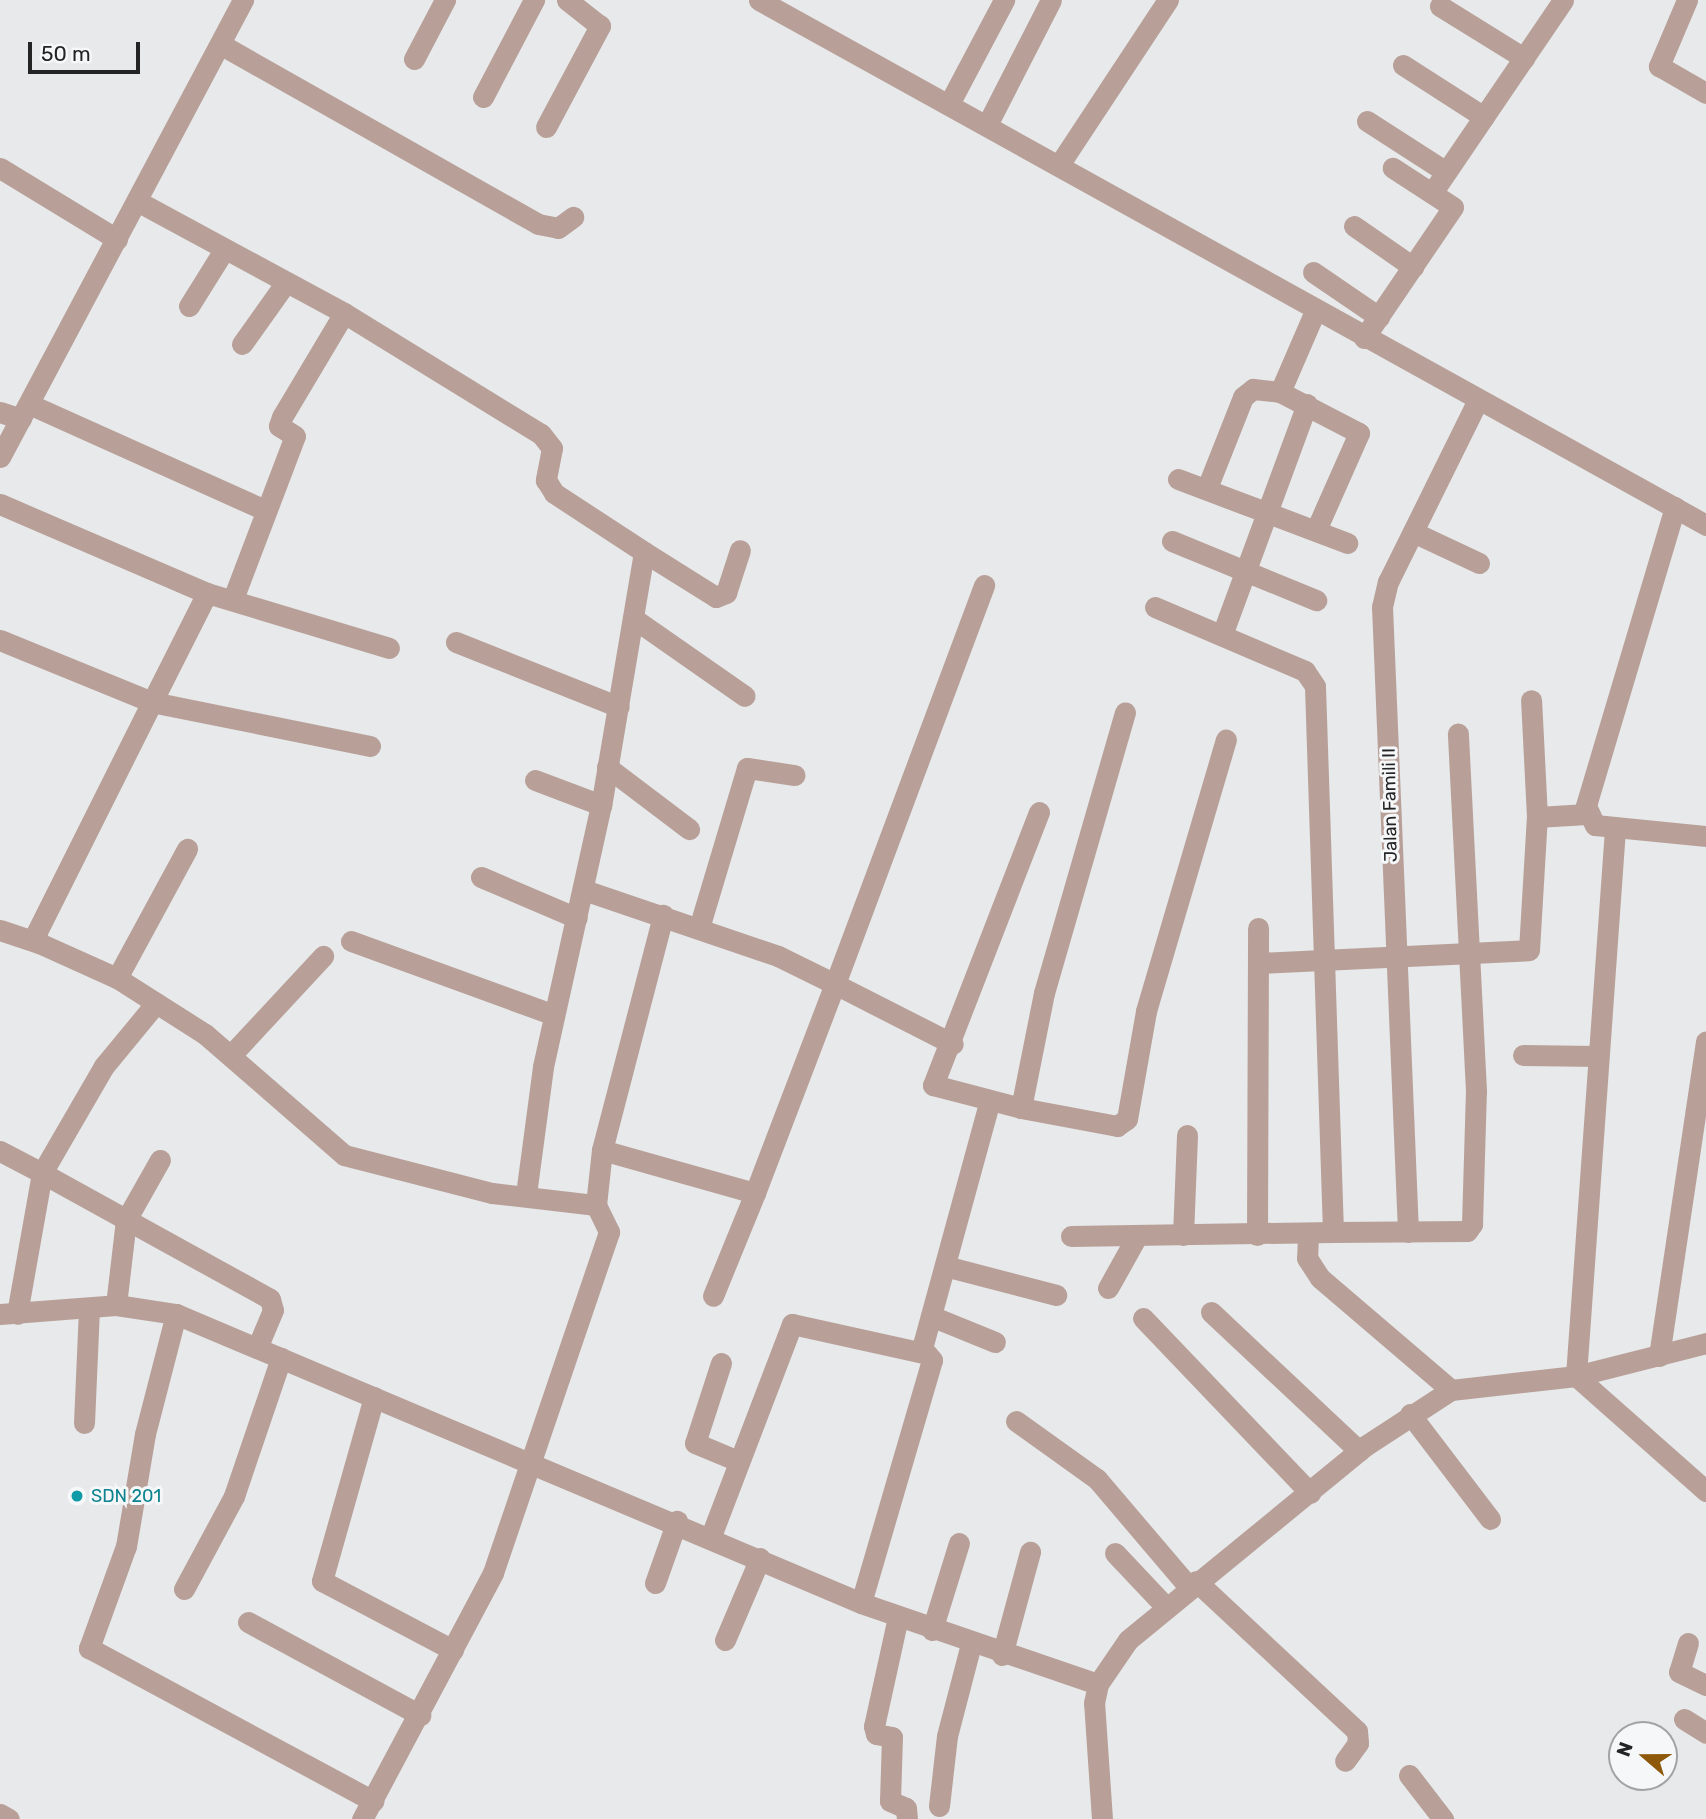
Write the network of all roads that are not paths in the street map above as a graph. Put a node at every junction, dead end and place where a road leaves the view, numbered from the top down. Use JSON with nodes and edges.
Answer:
{"nodes":[{"id":1,"x":243,"y":0,"type":"edge"},
{"id":2,"x":445,"y":0,"type":"edge"},
{"id":3,"x":534,"y":0,"type":"edge"},
{"id":4,"x":567,"y":0,"type":"edge"},
{"id":5,"x":758,"y":0,"type":"edge"},
{"id":6,"x":1004,"y":0,"type":"edge"},
{"id":7,"x":1051,"y":0,"type":"edge"},
{"id":8,"x":1168,"y":0,"type":"edge"},
{"id":9,"x":1687,"y":0,"type":"edge"},
{"id":10,"x":1560,"y":1,"type":"edge"},
{"id":11,"x":1440,"y":6,"type":"dead end"},
{"id":12,"x":229,"y":50,"type":"junction"},
{"id":13,"x":1524,"y":58,"type":"junction"},
{"id":14,"x":414,"y":59,"type":"dead end"},
{"id":15,"x":1403,"y":65,"type":"dead end"},
{"id":16,"x":1706,"y":93,"type":"edge"},
{"id":17,"x":483,"y":97,"type":"dead end"},
{"id":18,"x":948,"y":104,"type":"junction"},
{"id":19,"x":1484,"y":117,"type":"junction"},
{"id":20,"x":1367,"y":121,"type":"dead end"},
{"id":21,"x":987,"y":125,"type":"junction"},
{"id":22,"x":546,"y":127,"type":"dead end"},
{"id":23,"x":1059,"y":165,"type":"junction"},
{"id":24,"x":0,"y":168,"type":"edge"},
{"id":25,"x":1394,"y":168,"type":"dead end"},
{"id":26,"x":1446,"y":172,"type":"junction"},
{"id":27,"x":1432,"y":193,"type":"junction"},
{"id":28,"x":145,"y":205,"type":"junction"},
{"id":29,"x":573,"y":217,"type":"dead end"},
{"id":30,"x":1354,"y":226,"type":"dead end"},
{"id":31,"x":117,"y":239,"type":"junction"},
{"id":32,"x":224,"y":250,"type":"junction"},
{"id":33,"x":1413,"y":267,"type":"junction"},
{"id":34,"x":1313,"y":272,"type":"dead end"},
{"id":35,"x":286,"y":282,"type":"junction"},
{"id":36,"x":189,"y":306,"type":"dead end"},
{"id":37,"x":1315,"y":311,"type":"junction"},
{"id":38,"x":344,"y":313,"type":"junction"},
{"id":39,"x":1379,"y":317,"type":"junction"},
{"id":40,"x":1364,"y":338,"type":"junction"},
{"id":41,"x":242,"y":344,"type":"dead end"},
{"id":42,"x":1280,"y":392,"type":"junction"},
{"id":43,"x":1478,"y":400,"type":"junction"},
{"id":44,"x":1307,"y":404,"type":"junction"},
{"id":45,"x":34,"y":411,"type":"junction"},
{"id":46,"x":0,"y":412,"type":"edge"},
{"id":47,"x":0,"y":457,"type":"edge"},
{"id":48,"x":1178,"y":479,"type":"dead end"},
{"id":49,"x":1207,"y":488,"type":"junction"},
{"id":50,"x":0,"y":504,"type":"edge"},
{"id":51,"x":1675,"y":508,"type":"junction"},
{"id":52,"x":1266,"y":509,"type":"junction"},
{"id":53,"x":265,"y":510,"type":"junction"},
{"id":54,"x":1706,"y":525,"type":"edge"},
{"id":55,"x":1316,"y":530,"type":"junction"},
{"id":56,"x":1412,"y":532,"type":"junction"},
{"id":57,"x":1172,"y":541,"type":"dead end"},
{"id":58,"x":1347,"y":544,"type":"dead end"},
{"id":59,"x":740,"y":550,"type":"dead end"},
{"id":60,"x":644,"y":552,"type":"junction"},
{"id":61,"x":1479,"y":563,"type":"dead end"},
{"id":62,"x":1244,"y":570,"type":"junction"},
{"id":63,"x":984,"y":585,"type":"dead end"},
{"id":64,"x":207,"y":593,"type":"junction"},
{"id":65,"x":233,"y":600,"type":"junction"},
{"id":66,"x":1316,"y":600,"type":"dead end"},
{"id":67,"x":1155,"y":607,"type":"dead end"},
{"id":68,"x":633,"y":618,"type":"junction"},
{"id":69,"x":1222,"y":635,"type":"junction"},
{"id":70,"x":0,"y":640,"type":"edge"},
{"id":71,"x":456,"y":642,"type":"dead end"},
{"id":72,"x":390,"y":648,"type":"dead end"},
{"id":73,"x":745,"y":696,"type":"dead end"},
{"id":74,"x":1531,"y":700,"type":"dead end"},
{"id":75,"x":152,"y":702,"type":"junction"},
{"id":76,"x":619,"y":707,"type":"junction"},
{"id":77,"x":1125,"y":712,"type":"dead end"},
{"id":78,"x":1458,"y":733,"type":"dead end"},
{"id":79,"x":1226,"y":740,"type":"dead end"},
{"id":80,"x":370,"y":746,"type":"dead end"},
{"id":81,"x":607,"y":767,"type":"junction"},
{"id":82,"x":794,"y":775,"type":"dead end"},
{"id":83,"x":535,"y":780,"type":"dead end"},
{"id":84,"x":601,"y":805,"type":"junction"},
{"id":85,"x":1038,"y":812,"type":"dead end"},
{"id":86,"x":1587,"y":814,"type":"junction"},
{"id":87,"x":1537,"y":817,"type":"junction"},
{"id":88,"x":689,"y":829,"type":"dead end"},
{"id":89,"x":1615,"y":829,"type":"junction"},
{"id":90,"x":1706,"y":836,"type":"edge"},
{"id":91,"x":187,"y":849,"type":"dead end"},
{"id":92,"x":481,"y":877,"type":"dead end"},
{"id":93,"x":584,"y":890,"type":"junction"},
{"id":94,"x":663,"y":915,"type":"junction"},
{"id":95,"x":577,"y":918,"type":"junction"},
{"id":96,"x":699,"y":928,"type":"junction"},
{"id":97,"x":1258,"y":928,"type":"dead end"},
{"id":98,"x":0,"y":930,"type":"edge"},
{"id":99,"x":351,"y":941,"type":"dead end"},
{"id":100,"x":39,"y":943,"type":"junction"},
{"id":101,"x":1471,"y":952,"type":"junction"},
{"id":102,"x":323,"y":957,"type":"dead end"},
{"id":103,"x":1394,"y":960,"type":"junction"},
{"id":104,"x":1258,"y":963,"type":"junction"},
{"id":105,"x":1327,"y":963,"type":"junction"},
{"id":106,"x":117,"y":978,"type":"junction"},
{"id":107,"x":835,"y":984,"type":"junction"},
{"id":108,"x":156,"y":1003,"type":"junction"},
{"id":109,"x":554,"y":1014,"type":"junction"},
{"id":110,"x":1706,"y":1041,"type":"edge"},
{"id":111,"x":953,"y":1044,"type":"junction"},
{"id":112,"x":232,"y":1054,"type":"junction"},
{"id":113,"x":1523,"y":1055,"type":"dead end"},
{"id":114,"x":1597,"y":1056,"type":"junction"},
{"id":115,"x":989,"y":1103,"type":"junction"},
{"id":116,"x":1021,"y":1108,"type":"junction"},
{"id":117,"x":1187,"y":1135,"type":"dead end"},
{"id":118,"x":602,"y":1150,"type":"junction"},
{"id":119,"x":0,"y":1151,"type":"edge"},
{"id":120,"x":160,"y":1160,"type":"dead end"},
{"id":121,"x":43,"y":1173,"type":"junction"},
{"id":122,"x":755,"y":1193,"type":"junction"},
{"id":123,"x":526,"y":1195,"type":"junction"},
{"id":124,"x":596,"y":1205,"type":"junction"},
{"id":125,"x":126,"y":1220,"type":"junction"},
{"id":126,"x":1333,"y":1232,"type":"junction"},
{"id":127,"x":1408,"y":1232,"type":"junction"},
{"id":128,"x":1308,"y":1234,"type":"junction"},
{"id":129,"x":1183,"y":1235,"type":"junction"},
{"id":130,"x":1257,"y":1235,"type":"junction"},
{"id":131,"x":1071,"y":1236,"type":"dead end"},
{"id":132,"x":1136,"y":1238,"type":"junction"},
{"id":133,"x":946,"y":1266,"type":"junction"},
{"id":134,"x":1108,"y":1287,"type":"dead end"},
{"id":135,"x":713,"y":1296,"type":"dead end"},
{"id":136,"x":1056,"y":1296,"type":"dead end"},
{"id":137,"x":116,"y":1305,"type":"junction"},
{"id":138,"x":89,"y":1310,"type":"junction"},
{"id":139,"x":1211,"y":1312,"type":"dead end"},
{"id":140,"x":8,"y":1314,"type":"edge"},
{"id":141,"x":176,"y":1314,"type":"junction"},
{"id":142,"x":931,"y":1316,"type":"junction"},
{"id":143,"x":1143,"y":1318,"type":"dead end"},
{"id":144,"x":995,"y":1342,"type":"dead end"},
{"id":145,"x":1706,"y":1343,"type":"edge"},
{"id":146,"x":257,"y":1348,"type":"junction"},
{"id":147,"x":920,"y":1352,"type":"junction"},
{"id":148,"x":1658,"y":1356,"type":"junction"},
{"id":149,"x":281,"y":1358,"type":"junction"},
{"id":150,"x":721,"y":1363,"type":"dead end"},
{"id":151,"x":1576,"y":1376,"type":"junction"},
{"id":152,"x":1451,"y":1390,"type":"junction"},
{"id":153,"x":374,"y":1397,"type":"junction"},
{"id":154,"x":1410,"y":1414,"type":"junction"},
{"id":155,"x":1016,"y":1421,"type":"dead end"},
{"id":156,"x":84,"y":1423,"type":"dead end"},
{"id":157,"x":1359,"y":1451,"type":"junction"},
{"id":158,"x":534,"y":1460,"type":"junction"},
{"id":159,"x":738,"y":1461,"type":"junction"},
{"id":160,"x":1706,"y":1491,"type":"edge"},
{"id":161,"x":1310,"y":1493,"type":"junction"},
{"id":162,"x":1490,"y":1519,"type":"dead end"},
{"id":163,"x":677,"y":1521,"type":"junction"},
{"id":164,"x":711,"y":1536,"type":"junction"},
{"id":165,"x":959,"y":1543,"type":"dead end"},
{"id":166,"x":1030,"y":1552,"type":"dead end"},
{"id":167,"x":1115,"y":1553,"type":"dead end"},
{"id":168,"x":761,"y":1558,"type":"junction"},
{"id":169,"x":655,"y":1583,"type":"dead end"},
{"id":170,"x":1192,"y":1583,"type":"junction"},
{"id":171,"x":184,"y":1589,"type":"dead end"},
{"id":172,"x":861,"y":1603,"type":"junction"},
{"id":173,"x":1164,"y":1605,"type":"junction"},
{"id":174,"x":898,"y":1616,"type":"junction"},
{"id":175,"x":248,"y":1622,"type":"dead end"},
{"id":176,"x":932,"y":1630,"type":"junction"},
{"id":177,"x":725,"y":1640,"type":"dead end"},
{"id":178,"x":1688,"y":1643,"type":"dead end"},
{"id":179,"x":971,"y":1644,"type":"junction"},
{"id":180,"x":453,"y":1650,"type":"junction"},
{"id":181,"x":1002,"y":1655,"type":"junction"},
{"id":182,"x":1098,"y":1684,"type":"junction"},
{"id":183,"x":1706,"y":1685,"type":"edge"},
{"id":184,"x":419,"y":1715,"type":"junction"},
{"id":185,"x":1684,"y":1719,"type":"dead end"},
{"id":186,"x":1706,"y":1733,"type":"edge"},
{"id":187,"x":1345,"y":1761,"type":"dead end"},
{"id":188,"x":1409,"y":1775,"type":"dead end"},
{"id":189,"x":939,"y":1806,"type":"dead end"},
{"id":190,"x":367,"y":1810,"type":"edge"},
{"id":191,"x":0,"y":1814,"type":"edge"},
{"id":192,"x":9,"y":1819,"type":"edge"},
{"id":193,"x":907,"y":1819,"type":"edge"},
{"id":194,"x":1102,"y":1819,"type":"edge"},
{"id":195,"x":1443,"y":1819,"type":"edge"}],
"edges":[{"from":1,"to":12,"type":"street"},
{"from":2,"to":14,"type":"street"},
{"from":3,"to":17,"type":"street"},
{"from":4,"to":22,"type":"street"},
{"from":5,"to":18,"type":"street"},
{"from":6,"to":18,"type":"street"},
{"from":7,"to":21,"type":"street"},
{"from":8,"to":23,"type":"street"},
{"from":9,"to":16,"type":"street"},
{"from":10,"to":13,"type":"street"},
{"from":11,"to":13,"type":"street"},
{"from":12,"to":28,"type":"street"},
{"from":12,"to":29,"type":"street"},
{"from":13,"to":19,"type":"street"},
{"from":15,"to":19,"type":"street"},
{"from":18,"to":21,"type":"street"},
{"from":19,"to":26,"type":"street"},
{"from":20,"to":26,"type":"street"},
{"from":21,"to":23,"type":"street"},
{"from":23,"to":37,"type":"street"},
{"from":24,"to":31,"type":"street"},
{"from":25,"to":27,"type":"street"},
{"from":26,"to":27,"type":"street"},
{"from":27,"to":33,"type":"street"},
{"from":28,"to":31,"type":"street"},
{"from":28,"to":32,"type":"street"},
{"from":30,"to":33,"type":"street"},
{"from":31,"to":45,"type":"street"},
{"from":32,"to":35,"type":"street"},
{"from":32,"to":36,"type":"street"},
{"from":33,"to":39,"type":"street"},
{"from":34,"to":39,"type":"street"},
{"from":35,"to":38,"type":"street"},
{"from":35,"to":41,"type":"street"},
{"from":37,"to":40,"type":"street"},
{"from":37,"to":42,"type":"street"},
{"from":38,"to":53,"type":"street"},
{"from":38,"to":60,"type":"street"},
{"from":39,"to":40,"type":"street"},
{"from":40,"to":43,"type":"street"},
{"from":42,"to":44,"type":"street"},
{"from":42,"to":49,"type":"street"},
{"from":43,"to":51,"type":"street"},
{"from":43,"to":56,"type":"street","name":"Jalan Famili II"},
{"from":44,"to":52,"type":"street"},
{"from":44,"to":55,"type":"street"},
{"from":45,"to":46,"type":"street"},
{"from":45,"to":47,"type":"street"},
{"from":45,"to":53,"type":"street"},
{"from":48,"to":49,"type":"street"},
{"from":49,"to":52,"type":"street"},
{"from":50,"to":64,"type":"street"},
{"from":51,"to":54,"type":"street"},
{"from":51,"to":86,"type":"street"},
{"from":52,"to":55,"type":"street"},
{"from":52,"to":62,"type":"street"},
{"from":53,"to":65,"type":"street"},
{"from":55,"to":58,"type":"street"},
{"from":56,"to":61,"type":"street"},
{"from":56,"to":103,"type":"street","name":"Jalan Famili II"},
{"from":57,"to":62,"type":"street"},
{"from":59,"to":60,"type":"street"},
{"from":60,"to":68,"type":"street"},
{"from":62,"to":66,"type":"street"},
{"from":62,"to":69,"type":"street"},
{"from":63,"to":107,"type":"street"},
{"from":64,"to":65,"type":"street"},
{"from":64,"to":75,"type":"street"},
{"from":65,"to":72,"type":"street"},
{"from":67,"to":69,"type":"street"},
{"from":68,"to":73,"type":"street"},
{"from":68,"to":76,"type":"street"},
{"from":69,"to":105,"type":"street"},
{"from":70,"to":75,"type":"street"},
{"from":71,"to":76,"type":"street"},
{"from":74,"to":87,"type":"street"},
{"from":75,"to":80,"type":"street"},
{"from":75,"to":100,"type":"street"},
{"from":76,"to":81,"type":"street"},
{"from":77,"to":116,"type":"street"},
{"from":78,"to":101,"type":"street"},
{"from":79,"to":116,"type":"street"},
{"from":81,"to":84,"type":"street"},
{"from":81,"to":88,"type":"street"},
{"from":82,"to":96,"type":"street"},
{"from":83,"to":84,"type":"street"},
{"from":84,"to":93,"type":"street"},
{"from":85,"to":111,"type":"street"},
{"from":86,"to":87,"type":"street"},
{"from":86,"to":89,"type":"street"},
{"from":87,"to":101,"type":"street"},
{"from":89,"to":90,"type":"street"},
{"from":89,"to":114,"type":"street"},
{"from":91,"to":106,"type":"street"},
{"from":92,"to":95,"type":"street"},
{"from":93,"to":94,"type":"street"},
{"from":93,"to":95,"type":"street"},
{"from":94,"to":96,"type":"street"},
{"from":94,"to":118,"type":"street"},
{"from":95,"to":109,"type":"street"},
{"from":96,"to":107,"type":"street"},
{"from":97,"to":104,"type":"street"},
{"from":98,"to":100,"type":"street"},
{"from":99,"to":109,"type":"street"},
{"from":100,"to":106,"type":"street"},
{"from":101,"to":103,"type":"street"},
{"from":101,"to":127,"type":"street"},
{"from":102,"to":112,"type":"street"},
{"from":103,"to":105,"type":"street"},
{"from":103,"to":127,"type":"street","name":"Jalan Famili II"},
{"from":104,"to":105,"type":"street"},
{"from":104,"to":130,"type":"street"},
{"from":105,"to":126,"type":"street"},
{"from":106,"to":108,"type":"street"},
{"from":107,"to":111,"type":"street"},
{"from":107,"to":122,"type":"street"},
{"from":108,"to":112,"type":"street"},
{"from":108,"to":121,"type":"street"},
{"from":109,"to":123,"type":"street"},
{"from":110,"to":148,"type":"street"},
{"from":111,"to":115,"type":"street"},
{"from":112,"to":123,"type":"street"},
{"from":113,"to":114,"type":"street"},
{"from":114,"to":151,"type":"street"},
{"from":115,"to":116,"type":"street"},
{"from":115,"to":133,"type":"street"},
{"from":117,"to":129,"type":"street"},
{"from":118,"to":122,"type":"street"},
{"from":118,"to":124,"type":"street"},
{"from":119,"to":121,"type":"street"},
{"from":120,"to":125,"type":"street"},
{"from":121,"to":125,"type":"street"},
{"from":121,"to":140,"type":"street"},
{"from":122,"to":135,"type":"street"},
{"from":123,"to":124,"type":"street"},
{"from":124,"to":158,"type":"street"},
{"from":125,"to":137,"type":"street"},
{"from":125,"to":146,"type":"street"},
{"from":126,"to":127,"type":"street"},
{"from":126,"to":128,"type":"street"},
{"from":128,"to":130,"type":"street"},
{"from":128,"to":152,"type":"street"},
{"from":129,"to":130,"type":"street"},
{"from":129,"to":132,"type":"street"},
{"from":131,"to":132,"type":"street"},
{"from":132,"to":134,"type":"street"},
{"from":133,"to":136,"type":"street"},
{"from":133,"to":142,"type":"street"},
{"from":137,"to":138,"type":"street"},
{"from":137,"to":141,"type":"street"},
{"from":138,"to":140,"type":"street"},
{"from":138,"to":156,"type":"street"},
{"from":139,"to":157,"type":"street"},
{"from":141,"to":146,"type":"street"},
{"from":141,"to":190,"type":"street"},
{"from":142,"to":144,"type":"street"},
{"from":142,"to":147,"type":"street"},
{"from":143,"to":161,"type":"street"},
{"from":145,"to":148,"type":"street"},
{"from":146,"to":149,"type":"street"},
{"from":147,"to":159,"type":"street"},
{"from":147,"to":172,"type":"street"},
{"from":148,"to":151,"type":"street"},
{"from":149,"to":153,"type":"street"},
{"from":149,"to":171,"type":"street"},
{"from":150,"to":159,"type":"street"},
{"from":151,"to":152,"type":"street"},
{"from":151,"to":160,"type":"street"},
{"from":152,"to":154,"type":"street"},
{"from":153,"to":158,"type":"street"},
{"from":153,"to":180,"type":"street"},
{"from":154,"to":157,"type":"street"},
{"from":154,"to":162,"type":"street"},
{"from":155,"to":170,"type":"street"},
{"from":157,"to":161,"type":"street"},
{"from":158,"to":163,"type":"street"},
{"from":158,"to":180,"type":"street"},
{"from":159,"to":164,"type":"street"},
{"from":161,"to":170,"type":"street"},
{"from":163,"to":164,"type":"street"},
{"from":163,"to":169,"type":"street"},
{"from":164,"to":168,"type":"street"},
{"from":165,"to":176,"type":"street"},
{"from":166,"to":181,"type":"street"},
{"from":167,"to":173,"type":"street"},
{"from":168,"to":172,"type":"street"},
{"from":168,"to":177,"type":"street"},
{"from":170,"to":173,"type":"street"},
{"from":170,"to":187,"type":"street"},
{"from":172,"to":174,"type":"street"},
{"from":173,"to":182,"type":"street"},
{"from":174,"to":176,"type":"street"},
{"from":174,"to":193,"type":"street"},
{"from":175,"to":184,"type":"street"},
{"from":176,"to":179,"type":"street"},
{"from":178,"to":183,"type":"street"},
{"from":179,"to":181,"type":"street"},
{"from":179,"to":189,"type":"street"},
{"from":180,"to":184,"type":"street"},
{"from":181,"to":182,"type":"street"},
{"from":182,"to":194,"type":"street"},
{"from":184,"to":190,"type":"street"},
{"from":185,"to":186,"type":"street"},
{"from":188,"to":195,"type":"street"},
{"from":191,"to":192,"type":"street"}]}
